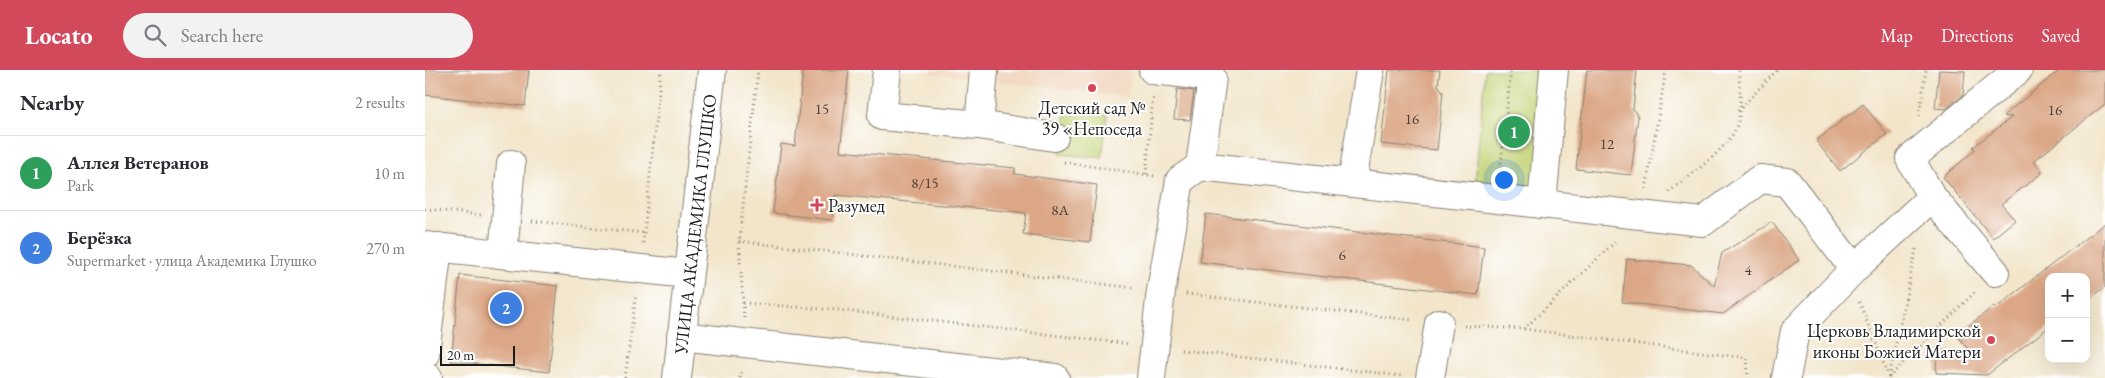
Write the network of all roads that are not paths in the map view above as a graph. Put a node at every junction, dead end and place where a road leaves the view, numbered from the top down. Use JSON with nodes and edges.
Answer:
{"nodes":[{"id":1,"x":712,"y":70,"type":"edge"},
{"id":2,"x":887,"y":70,"type":"edge"},
{"id":3,"x":984,"y":70,"type":"edge"},
{"id":4,"x":1370,"y":70,"type":"edge"},
{"id":5,"x":1555,"y":70,"type":"edge"},
{"id":6,"x":2018,"y":70,"type":"edge"},
{"id":7,"x":1167,"y":71,"type":"edge"},
{"id":8,"x":979,"y":125,"type":"junction"},
{"id":9,"x":1054,"y":137,"type":"road end"},
{"id":10,"x":511,"y":164,"type":"dead end"},
{"id":11,"x":1190,"y":173,"type":"junction"},
{"id":12,"x":1352,"y":182,"type":"junction"},
{"id":13,"x":1932,"y":197,"type":"junction"},
{"id":14,"x":1542,"y":204,"type":"junction"},
{"id":15,"x":431,"y":247,"type":"edge"},
{"id":16,"x":503,"y":254,"type":"junction"},
{"id":17,"x":1851,"y":272,"type":"junction"},
{"id":18,"x":1995,"y":272,"type":"road end"},
{"id":19,"x":688,"y":274,"type":"junction"},
{"id":20,"x":1439,"y":323,"type":"road end"},
{"id":21,"x":681,"y":336,"type":"junction"},
{"id":22,"x":425,"y":354,"type":"edge"},
{"id":23,"x":899,"y":369,"type":"edge"},
{"id":24,"x":1418,"y":377,"type":"edge"},
{"id":25,"x":677,"y":378,"type":"edge"},
{"id":26,"x":1055,"y":378,"type":"edge"},
{"id":27,"x":1151,"y":378,"type":"edge"},
{"id":28,"x":1786,"y":378,"type":"edge"}],
"edges":[{"from":1,"to":19,"type":"street","name":"УЛИЦА АКАДЕМИКА ГЛУШКО"},
{"from":2,"to":8,"type":"street"},
{"from":3,"to":8,"type":"street"},
{"from":4,"to":12,"type":"street"},
{"from":5,"to":14,"type":"street"},
{"from":6,"to":13,"type":"street"},
{"from":7,"to":11,"type":"street"},
{"from":8,"to":9,"type":"street"},
{"from":10,"to":16,"type":"street"},
{"from":11,"to":12,"type":"street"},
{"from":11,"to":27,"type":"street"},
{"from":12,"to":14,"type":"street"},
{"from":13,"to":17,"type":"street"},
{"from":13,"to":18,"type":"street"},
{"from":14,"to":17,"type":"street"},
{"from":15,"to":16,"type":"street"},
{"from":15,"to":22,"type":"street"},
{"from":16,"to":19,"type":"street"},
{"from":17,"to":28,"type":"street"},
{"from":19,"to":21,"type":"street","name":"УЛИЦА АКАДЕМИКА ГЛУШКО"},
{"from":20,"to":24,"type":"street"},
{"from":21,"to":23,"type":"street"},
{"from":21,"to":25,"type":"street","name":"УЛИЦА АКАДЕМИКА ГЛУШКО"},
{"from":23,"to":26,"type":"street"}]}
